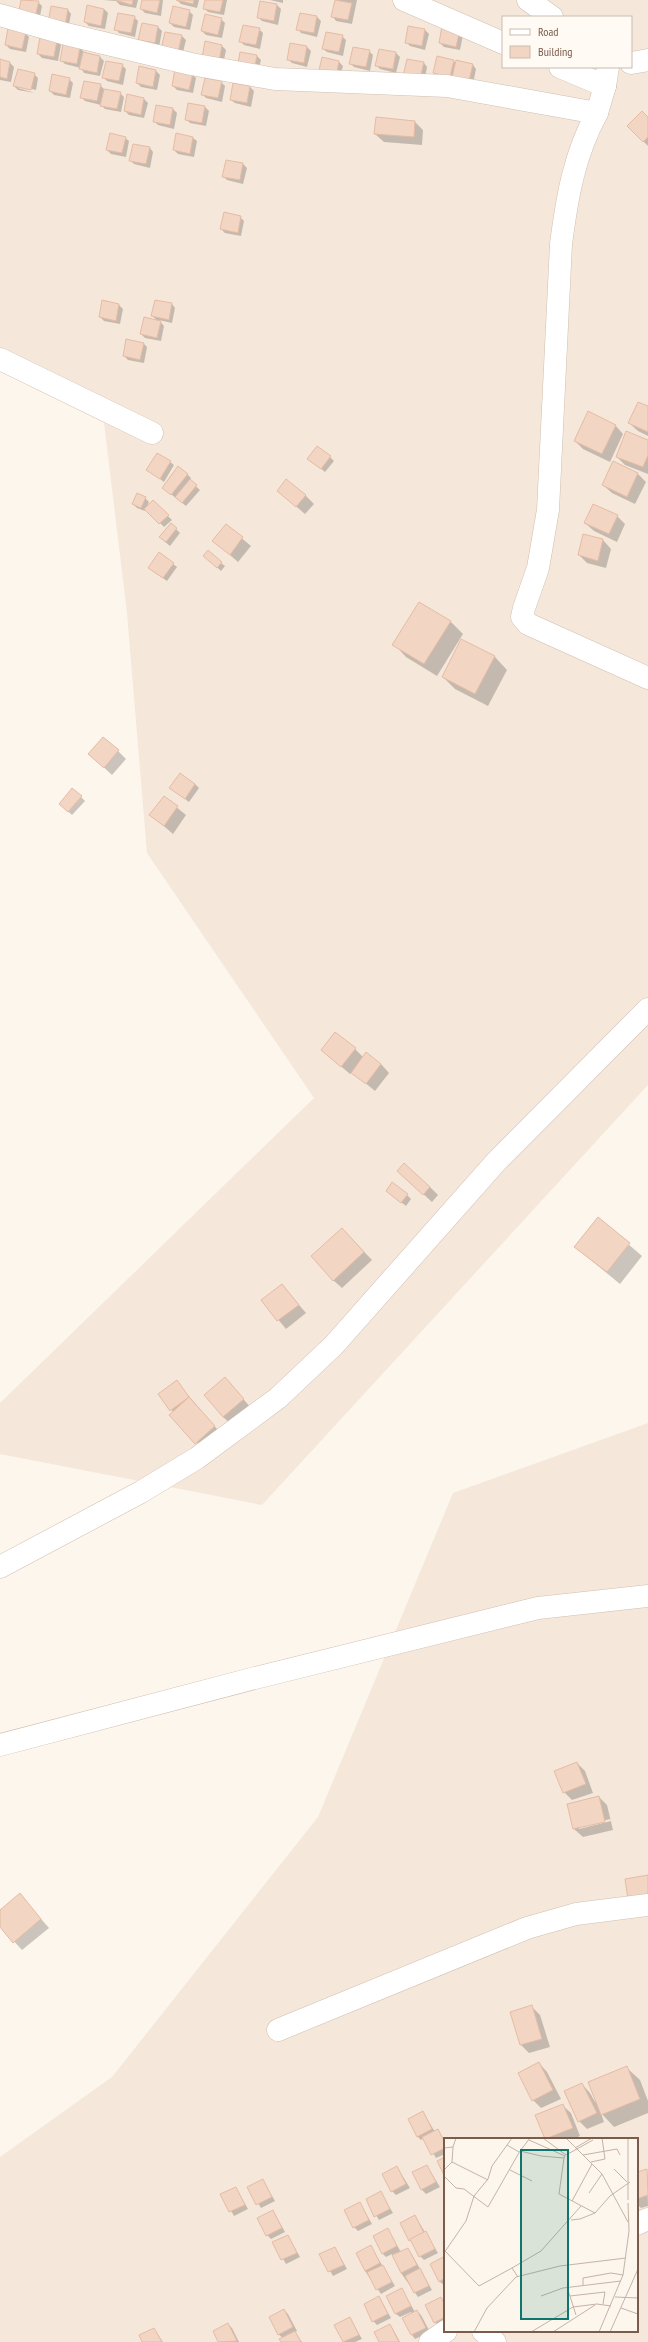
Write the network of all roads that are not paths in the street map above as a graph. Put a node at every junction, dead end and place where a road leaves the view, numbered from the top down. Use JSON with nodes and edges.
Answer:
{"nodes":[{"id":1,"x":404,"y":0,"type":"edge"},
{"id":2,"x":528,"y":0,"type":"edge"},
{"id":3,"x":0,"y":15,"type":"edge"},
{"id":4,"x":551,"y":16,"type":"edge"},
{"id":5,"x":502,"y":43,"type":"edge"},
{"id":6,"x":648,"y":60,"type":"edge"},
{"id":7,"x":632,"y":63,"type":"edge"},
{"id":8,"x":565,"y":68,"type":"edge"},
{"id":9,"x":606,"y":76,"type":"edge"},
{"id":10,"x":597,"y":113,"type":"junction"},
{"id":11,"x":0,"y":359,"type":"edge"},
{"id":12,"x":152,"y":433,"type":"dead end"},
{"id":13,"x":648,"y":678,"type":"edge"},
{"id":14,"x":648,"y":1009,"type":"edge"},
{"id":15,"x":0,"y":1567,"type":"edge"},
{"id":16,"x":648,"y":1596,"type":"edge"},
{"id":17,"x":0,"y":1745,"type":"edge"},
{"id":18,"x":647,"y":1909,"type":"edge"},
{"id":19,"x":278,"y":2030,"type":"dead end"},
{"id":20,"x":648,"y":2219,"type":"edge"},
{"id":21,"x":638,"y":2224,"type":"edge"},
{"id":22,"x":445,"y":2332,"type":"edge"},
{"id":23,"x":484,"y":2332,"type":"edge"},
{"id":24,"x":430,"y":2342,"type":"edge"},
{"id":25,"x":495,"y":2342,"type":"edge"}],
"edges":[{"from":1,"to":5,"type":"street"},
{"from":2,"to":4,"type":"street"},
{"from":3,"to":10,"type":"street"},
{"from":6,"to":7,"type":"street"},
{"from":8,"to":9,"type":"street"},
{"from":9,"to":10,"type":"street"},
{"from":10,"to":13,"type":"street"},
{"from":11,"to":12,"type":"street"},
{"from":14,"to":15,"type":"street"},
{"from":16,"to":17,"type":"street"},
{"from":18,"to":19,"type":"street"},
{"from":20,"to":21,"type":"street"},
{"from":22,"to":24,"type":"street"},
{"from":23,"to":25,"type":"street"}]}
